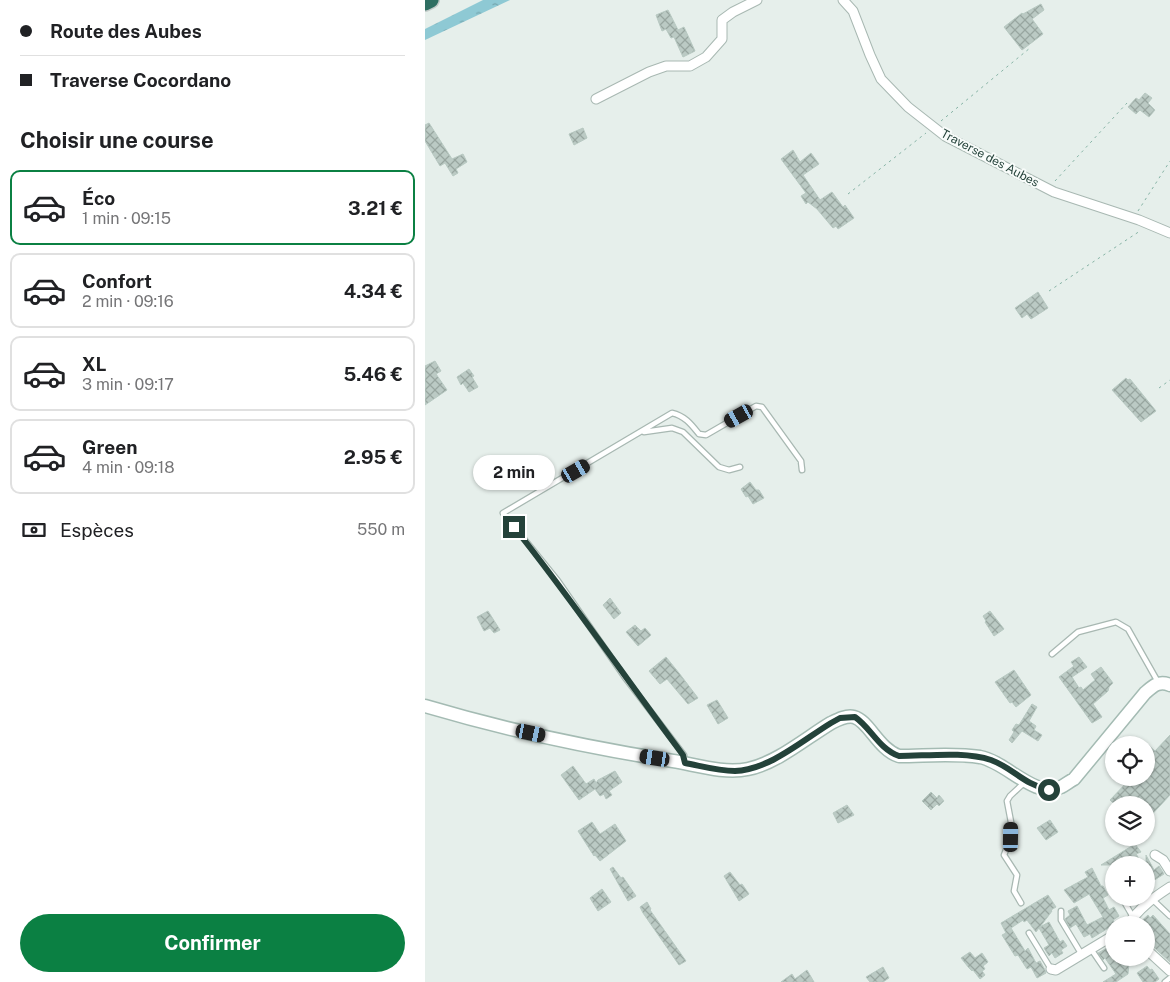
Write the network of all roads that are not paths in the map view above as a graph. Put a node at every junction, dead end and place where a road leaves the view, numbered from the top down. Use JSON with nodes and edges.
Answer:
{"nodes":[{"id":1,"x":431,"y":0,"type":"edge"},
{"id":2,"x":757,"y":0,"type":"edge"},
{"id":3,"x":843,"y":0,"type":"edge"},
{"id":4,"x":425,"y":3,"type":"edge"},
{"id":5,"x":596,"y":99,"type":"dead end"},
{"id":6,"x":1170,"y":233,"type":"edge"},
{"id":7,"x":642,"y":432,"type":"junction"},
{"id":8,"x":740,"y":467,"type":"dead end"},
{"id":9,"x":802,"y":470,"type":"dead end"},
{"id":10,"x":1051,"y":654,"type":"dead end"},
{"id":11,"x":1164,"y":684,"type":"edge"},
{"id":12,"x":425,"y":706,"type":"edge"},
{"id":13,"x":685,"y":763,"type":"junction"},
{"id":14,"x":1025,"y":782,"type":"junction"},
{"id":15,"x":1155,"y":855,"type":"dead end"},
{"id":16,"x":1170,"y":872,"type":"edge"},
{"id":17,"x":1170,"y":888,"type":"edge"},
{"id":18,"x":1155,"y":896,"type":"edge"},
{"id":19,"x":1155,"y":902,"type":"edge"},
{"id":20,"x":1021,"y":903,"type":"dead end"},
{"id":21,"x":1127,"y":906,"type":"edge"},
{"id":22,"x":1143,"y":906,"type":"edge"},
{"id":23,"x":1061,"y":911,"type":"dead end"},
{"id":24,"x":1133,"y":916,"type":"joint"},
{"id":25,"x":1170,"y":916,"type":"edge"},
{"id":26,"x":1029,"y":933,"type":"dead end"},
{"id":27,"x":1105,"y":940,"type":"edge"},
{"id":28,"x":1091,"y":949,"type":"junction"},
{"id":29,"x":1082,"y":955,"type":"junction"},
{"id":30,"x":1155,"y":957,"type":"edge"},
{"id":31,"x":1104,"y":968,"type":"dead end"},
{"id":32,"x":1051,"y":969,"type":"joint"},
{"id":33,"x":1170,"y":971,"type":"edge"},
{"id":34,"x":1170,"y":978,"type":"edge"},
{"id":35,"x":1165,"y":982,"type":"edge"}],
"edges":[{"from":1,"to":4,"type":"highway"},
{"from":2,"to":5,"type":"street"},
{"from":3,"to":6,"type":"street","name":"Traverse des Aubes"},
{"from":7,"to":8,"type":"lane"},
{"from":7,"to":9,"type":"lane"},
{"from":7,"to":13,"type":"lane"},
{"from":10,"to":11,"type":"lane"},
{"from":11,"to":14,"type":"street"},
{"from":12,"to":13,"type":"street"},
{"from":13,"to":14,"type":"street"},
{"from":14,"to":20,"type":"lane"},
{"from":15,"to":16,"type":"street"},
{"from":17,"to":18,"type":"street"},
{"from":19,"to":25,"type":"lane"},
{"from":21,"to":24,"type":"lane"},
{"from":22,"to":24,"type":"street"},
{"from":23,"to":29,"type":"lane"},
{"from":26,"to":32,"type":"lane"},
{"from":27,"to":28,"type":"street"},
{"from":28,"to":29,"type":"street"},
{"from":28,"to":31,"type":"lane"},
{"from":29,"to":32,"type":"street"},
{"from":30,"to":33,"type":"street"},
{"from":34,"to":35,"type":"lane"}]}
